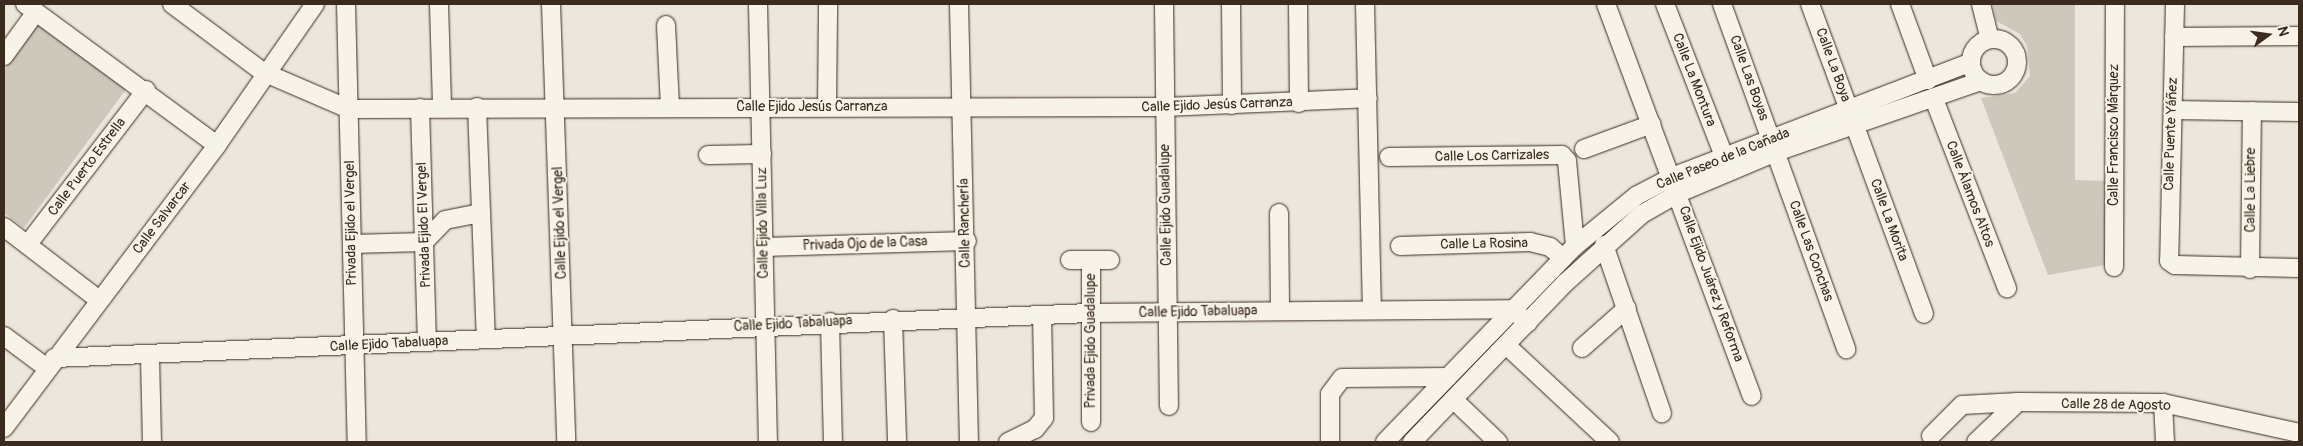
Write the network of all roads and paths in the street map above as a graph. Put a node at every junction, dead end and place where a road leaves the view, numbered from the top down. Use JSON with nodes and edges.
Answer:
{"nodes":[{"id":1,"x":172,"y":4,"type":"edge"},
{"id":2,"x":315,"y":4,"type":"edge"},
{"id":3,"x":346,"y":4,"type":"edge"},
{"id":4,"x":439,"y":4,"type":"edge"},
{"id":5,"x":551,"y":4,"type":"edge"},
{"id":6,"x":758,"y":4,"type":"edge"},
{"id":7,"x":828,"y":4,"type":"edge"},
{"id":8,"x":959,"y":4,"type":"edge"},
{"id":9,"x":1164,"y":4,"type":"edge"},
{"id":10,"x":1231,"y":4,"type":"edge"},
{"id":11,"x":1298,"y":4,"type":"edge"},
{"id":12,"x":1365,"y":4,"type":"edge"},
{"id":13,"x":1606,"y":4,"type":"edge"},
{"id":14,"x":1665,"y":4,"type":"edge"},
{"id":15,"x":1722,"y":4,"type":"edge"},
{"id":16,"x":1810,"y":4,"type":"edge"},
{"id":17,"x":1900,"y":4,"type":"edge"},
{"id":18,"x":1981,"y":4,"type":"edge"},
{"id":19,"x":2115,"y":4,"type":"edge"},
{"id":20,"x":2175,"y":4,"type":"edge"},
{"id":21,"x":31,"y":8,"type":"edge"},
{"id":22,"x":666,"y":25,"type":"dead end"},
{"id":23,"x":2299,"y":36,"type":"edge"},
{"id":24,"x":2174,"y":37,"type":"junction"},
{"id":25,"x":1990,"y":39,"type":"junction"},
{"id":26,"x":4,"y":56,"type":"edge"},
{"id":27,"x":1971,"y":62,"type":"junction"},
{"id":28,"x":263,"y":72,"type":"junction"},
{"id":29,"x":1928,"y":80,"type":"junction"},
{"id":30,"x":1981,"y":81,"type":"junction"},
{"id":31,"x":146,"y":90,"type":"junction"},
{"id":32,"x":1368,"y":98,"type":"junction"},
{"id":33,"x":1934,"y":99,"type":"junction"},
{"id":34,"x":1299,"y":102,"type":"junction"},
{"id":35,"x":1232,"y":104,"type":"junction"},
{"id":36,"x":761,"y":106,"type":"junction"},
{"id":37,"x":477,"y":107,"type":"junction"},
{"id":38,"x":827,"y":107,"type":"junction"},
{"id":39,"x":1165,"y":107,"type":"junction"},
{"id":40,"x":420,"y":108,"type":"junction"},
{"id":41,"x":442,"y":108,"type":"junction"},
{"id":42,"x":556,"y":108,"type":"junction"},
{"id":43,"x":670,"y":108,"type":"junction"},
{"id":44,"x":961,"y":108,"type":"junction"},
{"id":45,"x":349,"y":109,"type":"junction"},
{"id":46,"x":1848,"y":109,"type":"junction"},
{"id":47,"x":2173,"y":110,"type":"junction"},
{"id":48,"x":2252,"y":111,"type":"junction"},
{"id":49,"x":2299,"y":112,"type":"edge"},
{"id":50,"x":1652,"y":124,"type":"junction"},
{"id":51,"x":1855,"y":126,"type":"junction"},
{"id":52,"x":217,"y":145,"type":"junction"},
{"id":53,"x":1774,"y":145,"type":"junction"},
{"id":54,"x":1584,"y":148,"type":"dead end"},
{"id":55,"x":762,"y":154,"type":"junction"},
{"id":56,"x":708,"y":155,"type":"dead end"},
{"id":57,"x":1724,"y":156,"type":"junction"},
{"id":58,"x":1389,"y":157,"type":"dead end"},
{"id":59,"x":1675,"y":185,"type":"junction"},
{"id":60,"x":1279,"y":213,"type":"dead end"},
{"id":61,"x":481,"y":214,"type":"junction"},
{"id":62,"x":4,"y":227,"type":"edge"},
{"id":63,"x":966,"y":241,"type":"junction"},
{"id":64,"x":424,"y":242,"type":"junction"},
{"id":65,"x":28,"y":244,"type":"junction"},
{"id":66,"x":352,"y":244,"type":"junction"},
{"id":67,"x":1604,"y":245,"type":"junction"},
{"id":68,"x":1400,"y":246,"type":"dead end"},
{"id":69,"x":764,"y":247,"type":"junction"},
{"id":70,"x":1569,"y":252,"type":"junction"},
{"id":71,"x":1070,"y":260,"type":"dead end"},
{"id":72,"x":1091,"y":260,"type":"junction"},
{"id":73,"x":1110,"y":260,"type":"dead end"},
{"id":74,"x":2114,"y":267,"type":"dead end"},
{"id":75,"x":2299,"y":268,"type":"edge"},
{"id":76,"x":2250,"y":269,"type":"junction"},
{"id":77,"x":2007,"y":288,"type":"dead end"},
{"id":78,"x":99,"y":300,"type":"junction"},
{"id":79,"x":1627,"y":308,"type":"junction"},
{"id":80,"x":1512,"y":309,"type":"junction"},
{"id":81,"x":1372,"y":310,"type":"junction"},
{"id":82,"x":1280,"y":311,"type":"junction"},
{"id":83,"x":1168,"y":312,"type":"junction"},
{"id":84,"x":1090,"y":313,"type":"junction"},
{"id":85,"x":1924,"y":314,"type":"dead end"},
{"id":86,"x":1042,"y":315,"type":"junction"},
{"id":87,"x":964,"y":318,"type":"junction"},
{"id":88,"x":893,"y":320,"type":"junction"},
{"id":89,"x":830,"y":322,"type":"junction"},
{"id":90,"x":1528,"y":324,"type":"junction"},
{"id":91,"x":764,"y":325,"type":"junction"},
{"id":92,"x":563,"y":333,"type":"junction"},
{"id":93,"x":4,"y":336,"type":"edge"},
{"id":94,"x":486,"y":338,"type":"junction"},
{"id":95,"x":427,"y":342,"type":"junction"},
{"id":96,"x":352,"y":346,"type":"junction"},
{"id":97,"x":1506,"y":346,"type":"junction"},
{"id":98,"x":1582,"y":348,"type":"dead end"},
{"id":99,"x":1846,"y":349,"type":"dead end"},
{"id":100,"x":150,"y":356,"type":"junction"},
{"id":101,"x":50,"y":363,"type":"junction"},
{"id":102,"x":1448,"y":377,"type":"junction"},
{"id":103,"x":1752,"y":396,"type":"dead end"},
{"id":104,"x":1454,"y":400,"type":"junction"},
{"id":105,"x":2018,"y":402,"type":"junction"},
{"id":106,"x":2163,"y":403,"type":"junction"},
{"id":107,"x":1169,"y":406,"type":"dead end"},
{"id":108,"x":1662,"y":413,"type":"dead end"},
{"id":109,"x":1092,"y":422,"type":"dead end"},
{"id":110,"x":4,"y":428,"type":"edge"},
{"id":111,"x":2299,"y":433,"type":"edge"},
{"id":112,"x":1931,"y":436,"type":"dead end"},
{"id":113,"x":152,"y":442,"type":"edge"},
{"id":114,"x":356,"y":442,"type":"edge"},
{"id":115,"x":566,"y":442,"type":"edge"},
{"id":116,"x":768,"y":442,"type":"edge"},
{"id":117,"x":833,"y":442,"type":"edge"},
{"id":118,"x":897,"y":442,"type":"edge"},
{"id":119,"x":969,"y":442,"type":"edge"},
{"id":120,"x":1008,"y":442,"type":"edge"},
{"id":121,"x":1330,"y":442,"type":"edge"},
{"id":122,"x":1385,"y":442,"type":"edge"},
{"id":123,"x":1412,"y":442,"type":"edge"},
{"id":124,"x":1498,"y":442,"type":"edge"},
{"id":125,"x":1610,"y":442,"type":"edge"},
{"id":126,"x":1976,"y":442,"type":"edge"},
{"id":127,"x":2165,"y":442,"type":"edge"}],
"edges":[{"from":1,"to":28,"type":"street","name":"Calle Ejido Jesús Carranza"},
{"from":2,"to":28,"type":"street","name":"Calle Salvarcar"},
{"from":3,"to":45,"type":"street","name":"Privada Ejido el Vergel"},
{"from":4,"to":41,"type":"street"},
{"from":5,"to":42,"type":"street","name":"Calle Ejido el Vergel"},
{"from":6,"to":36,"type":"street","name":"Calle Ejido Villa Luz"},
{"from":7,"to":38,"type":"street"},
{"from":8,"to":44,"type":"street","name":"Calle Ranchería"},
{"from":9,"to":39,"type":"street","name":"Calle Ejido Guadalupe"},
{"from":10,"to":35,"type":"street"},
{"from":11,"to":34,"type":"street"},
{"from":12,"to":32,"type":"street"},
{"from":13,"to":50,"type":"street","name":"Calle Ejido Juárez y Reforma"},
{"from":14,"to":57,"type":"street","name":"Calle La Montura"},
{"from":15,"to":53,"type":"street","name":"Calle Las Boyas"},
{"from":16,"to":46,"type":"street","name":"Calle La Boya"},
{"from":17,"to":29,"type":"street"},
{"from":18,"to":25,"type":"street"},
{"from":19,"to":74,"type":"street","name":"Calle Francisco Márquez"},
{"from":20,"to":24,"type":"street","name":"Calle Puente Yáñez"},
{"from":21,"to":26,"type":"street"},
{"from":21,"to":31,"type":"street"},
{"from":22,"to":43,"type":"street"},
{"from":23,"to":24,"type":"street"},
{"from":24,"to":47,"type":"street","name":"Calle Puente Yáñez"},
{"from":25,"to":27,"type":"street"},
{"from":25,"to":30,"type":"street"},
{"from":27,"to":29,"type":"street","name":"Calle Paseo de la Cañada"},
{"from":27,"to":30,"type":"street"},
{"from":28,"to":45,"type":"street","name":"Calle Ejido Jesús Carranza"},
{"from":28,"to":52,"type":"street","name":"Calle Salvarcar"},
{"from":29,"to":46,"type":"street","name":"Calle Paseo de la Cañada"},
{"from":30,"to":33,"type":"street"},
{"from":31,"to":52,"type":"street"},
{"from":31,"to":65,"type":"street","name":"Calle Puerto Estrella"},
{"from":32,"to":34,"type":"street","name":"Calle Ejido Jesús Carranza"},
{"from":32,"to":81,"type":"street"},
{"from":33,"to":51,"type":"street"},
{"from":33,"to":77,"type":"street","name":"Calle Álamos Altos"},
{"from":34,"to":35,"type":"street","name":"Calle Ejido Jesús Carranza"},
{"from":35,"to":39,"type":"street","name":"Calle Ejido Jesús Carranza"},
{"from":36,"to":38,"type":"street","name":"Calle Ejido Jesús Carranza"},
{"from":36,"to":43,"type":"street","name":"Calle Ejido Jesús Carranza"},
{"from":36,"to":55,"type":"street","name":"Calle Ejido Villa Luz"},
{"from":37,"to":41,"type":"street","name":"Calle Ejido Jesús Carranza"},
{"from":37,"to":42,"type":"street","name":"Calle Ejido Jesús Carranza"},
{"from":37,"to":61,"type":"street"},
{"from":38,"to":44,"type":"street","name":"Calle Ejido Jesús Carranza"},
{"from":39,"to":44,"type":"street","name":"Calle Ejido Jesús Carranza"},
{"from":39,"to":83,"type":"street","name":"Calle Ejido Guadalupe"},
{"from":40,"to":41,"type":"street","name":"Calle Ejido Jesús Carranza"},
{"from":40,"to":45,"type":"street","name":"Calle Ejido Jesús Carranza"},
{"from":40,"to":64,"type":"street","name":"Privada Ejido El Vergel"},
{"from":42,"to":43,"type":"street","name":"Calle Ejido Jesús Carranza"},
{"from":42,"to":92,"type":"street","name":"Calle Ejido el Vergel"},
{"from":44,"to":63,"type":"street","name":"Calle Ranchería"},
{"from":45,"to":66,"type":"street","name":"Privada Ejido el Vergel"},
{"from":46,"to":51,"type":"street","name":"Calle La Boya"},
{"from":46,"to":53,"type":"street","name":"Calle Paseo de la Cañada"},
{"from":47,"to":48,"type":"street"},
{"from":47,"to":76,"type":"street","name":"Calle Puente Yáñez"},
{"from":48,"to":49,"type":"street"},
{"from":48,"to":76,"type":"street","name":"Calle La Liebre"},
{"from":50,"to":54,"type":"street"},
{"from":50,"to":59,"type":"street","name":"Calle Ejido Juárez y Reforma"},
{"from":51,"to":53,"type":"street"},
{"from":51,"to":85,"type":"street","name":"Calle La Morita"},
{"from":52,"to":78,"type":"street","name":"Calle Salvarcar"},
{"from":53,"to":57,"type":"street","name":"Calle Paseo de la Cañada"},
{"from":53,"to":59,"type":"street","name":"Calle Paseo de la Cañada"},
{"from":53,"to":99,"type":"street","name":"Calle Las Conchas"},
{"from":55,"to":56,"type":"street"},
{"from":55,"to":69,"type":"street","name":"Calle Ejido Villa Luz"},
{"from":57,"to":59,"type":"street","name":"Calle Paseo de la Cañada"},
{"from":58,"to":70,"type":"street","name":"Calle Los Carrizales"},
{"from":59,"to":67,"type":"street","name":"Calle Paseo de la Cañada"},
{"from":59,"to":70,"type":"street","name":"Calle Paseo de la Cañada"},
{"from":59,"to":103,"type":"street","name":"Calle Ejido Juárez y Reforma"},
{"from":60,"to":82,"type":"street"},
{"from":61,"to":64,"type":"street"},
{"from":61,"to":94,"type":"street"},
{"from":62,"to":65,"type":"street"},
{"from":63,"to":69,"type":"street","name":"Privada Ojo de la Casa"},
{"from":63,"to":87,"type":"street","name":"Calle Ranchería"},
{"from":64,"to":66,"type":"street"},
{"from":64,"to":95,"type":"street","name":"Privada Ejido El Vergel"},
{"from":65,"to":78,"type":"street"},
{"from":66,"to":96,"type":"street","name":"Privada Ejido el Vergel"},
{"from":67,"to":79,"type":"street"},
{"from":67,"to":90,"type":"street","name":"Calle Paseo de la Cañada"},
{"from":68,"to":70,"type":"street","name":"Calle La Rosina"},
{"from":69,"to":91,"type":"street","name":"Calle Ejido Villa Luz"},
{"from":70,"to":80,"type":"street","name":"Calle Paseo de la Cañada"},
{"from":71,"to":72,"type":"street","name":"Privada Ejido Guadalupe"},
{"from":72,"to":73,"type":"street","name":"Privada Ejido Guadalupe"},
{"from":72,"to":84,"type":"street","name":"Privada Ejido Guadalupe"},
{"from":75,"to":76,"type":"street"},
{"from":78,"to":101,"type":"street","name":"Calle Salvarcar"},
{"from":79,"to":98,"type":"street"},
{"from":79,"to":108,"type":"street"},
{"from":80,"to":81,"type":"street","name":"Calle Ejido Tabaluapa"},
{"from":80,"to":90,"type":"street"},
{"from":80,"to":102,"type":"street","name":"Calle Paseo de la Cañada"},
{"from":81,"to":82,"type":"street","name":"Calle Ejido Tabaluapa"},
{"from":82,"to":83,"type":"street","name":"Calle Ejido Tabaluapa"},
{"from":83,"to":84,"type":"street","name":"Calle Ejido Tabaluapa"},
{"from":83,"to":107,"type":"street","name":"Calle Ejido Guadalupe"},
{"from":84,"to":86,"type":"street","name":"Calle Ejido Tabaluapa"},
{"from":84,"to":109,"type":"street","name":"Privada Ejido Guadalupe"},
{"from":86,"to":87,"type":"street","name":"Calle Ejido Tabaluapa"},
{"from":86,"to":120,"type":"street"},
{"from":87,"to":88,"type":"street","name":"Calle Ejido Tabaluapa"},
{"from":87,"to":119,"type":"street","name":"Calle Ranchería"},
{"from":88,"to":89,"type":"street","name":"Calle Ejido Tabaluapa"},
{"from":88,"to":118,"type":"street"},
{"from":89,"to":91,"type":"street","name":"Calle Ejido Tabaluapa"},
{"from":89,"to":117,"type":"street"},
{"from":90,"to":97,"type":"street","name":"Calle Paseo de la Cañada"},
{"from":91,"to":92,"type":"street","name":"Calle Ejido Tabaluapa"},
{"from":91,"to":116,"type":"street","name":"Calle Ejido Villa Luz"},
{"from":92,"to":94,"type":"street","name":"Calle Ejido Tabaluapa"},
{"from":92,"to":115,"type":"street","name":"Calle Ejido el Vergel"},
{"from":93,"to":101,"type":"street"},
{"from":94,"to":95,"type":"street","name":"Calle Ejido Tabaluapa"},
{"from":95,"to":96,"type":"street","name":"Calle Ejido Tabaluapa"},
{"from":96,"to":100,"type":"street","name":"Calle Ejido Tabaluapa"},
{"from":96,"to":114,"type":"street","name":"Privada Ejido el Vergel"},
{"from":97,"to":104,"type":"street","name":"Calle Paseo de la Cañada"},
{"from":97,"to":125,"type":"street"},
{"from":100,"to":101,"type":"street","name":"Calle Ejido Tabaluapa"},
{"from":100,"to":113,"type":"street"},
{"from":101,"to":110,"type":"street","name":"Calle Salvarcar"},
{"from":102,"to":121,"type":"street"},
{"from":102,"to":122,"type":"street","name":"Calle Paseo de la Cañada"},
{"from":104,"to":123,"type":"street","name":"Calle Paseo de la Cañada"},
{"from":104,"to":124,"type":"street"},
{"from":105,"to":106,"type":"street","name":"Calle 28 de Agosto"},
{"from":105,"to":112,"type":"street","name":"Calle 28 de Agosto"},
{"from":105,"to":126,"type":"street"},
{"from":106,"to":111,"type":"street","name":"Calle 28 de Agosto"},
{"from":106,"to":127,"type":"street"}]}
